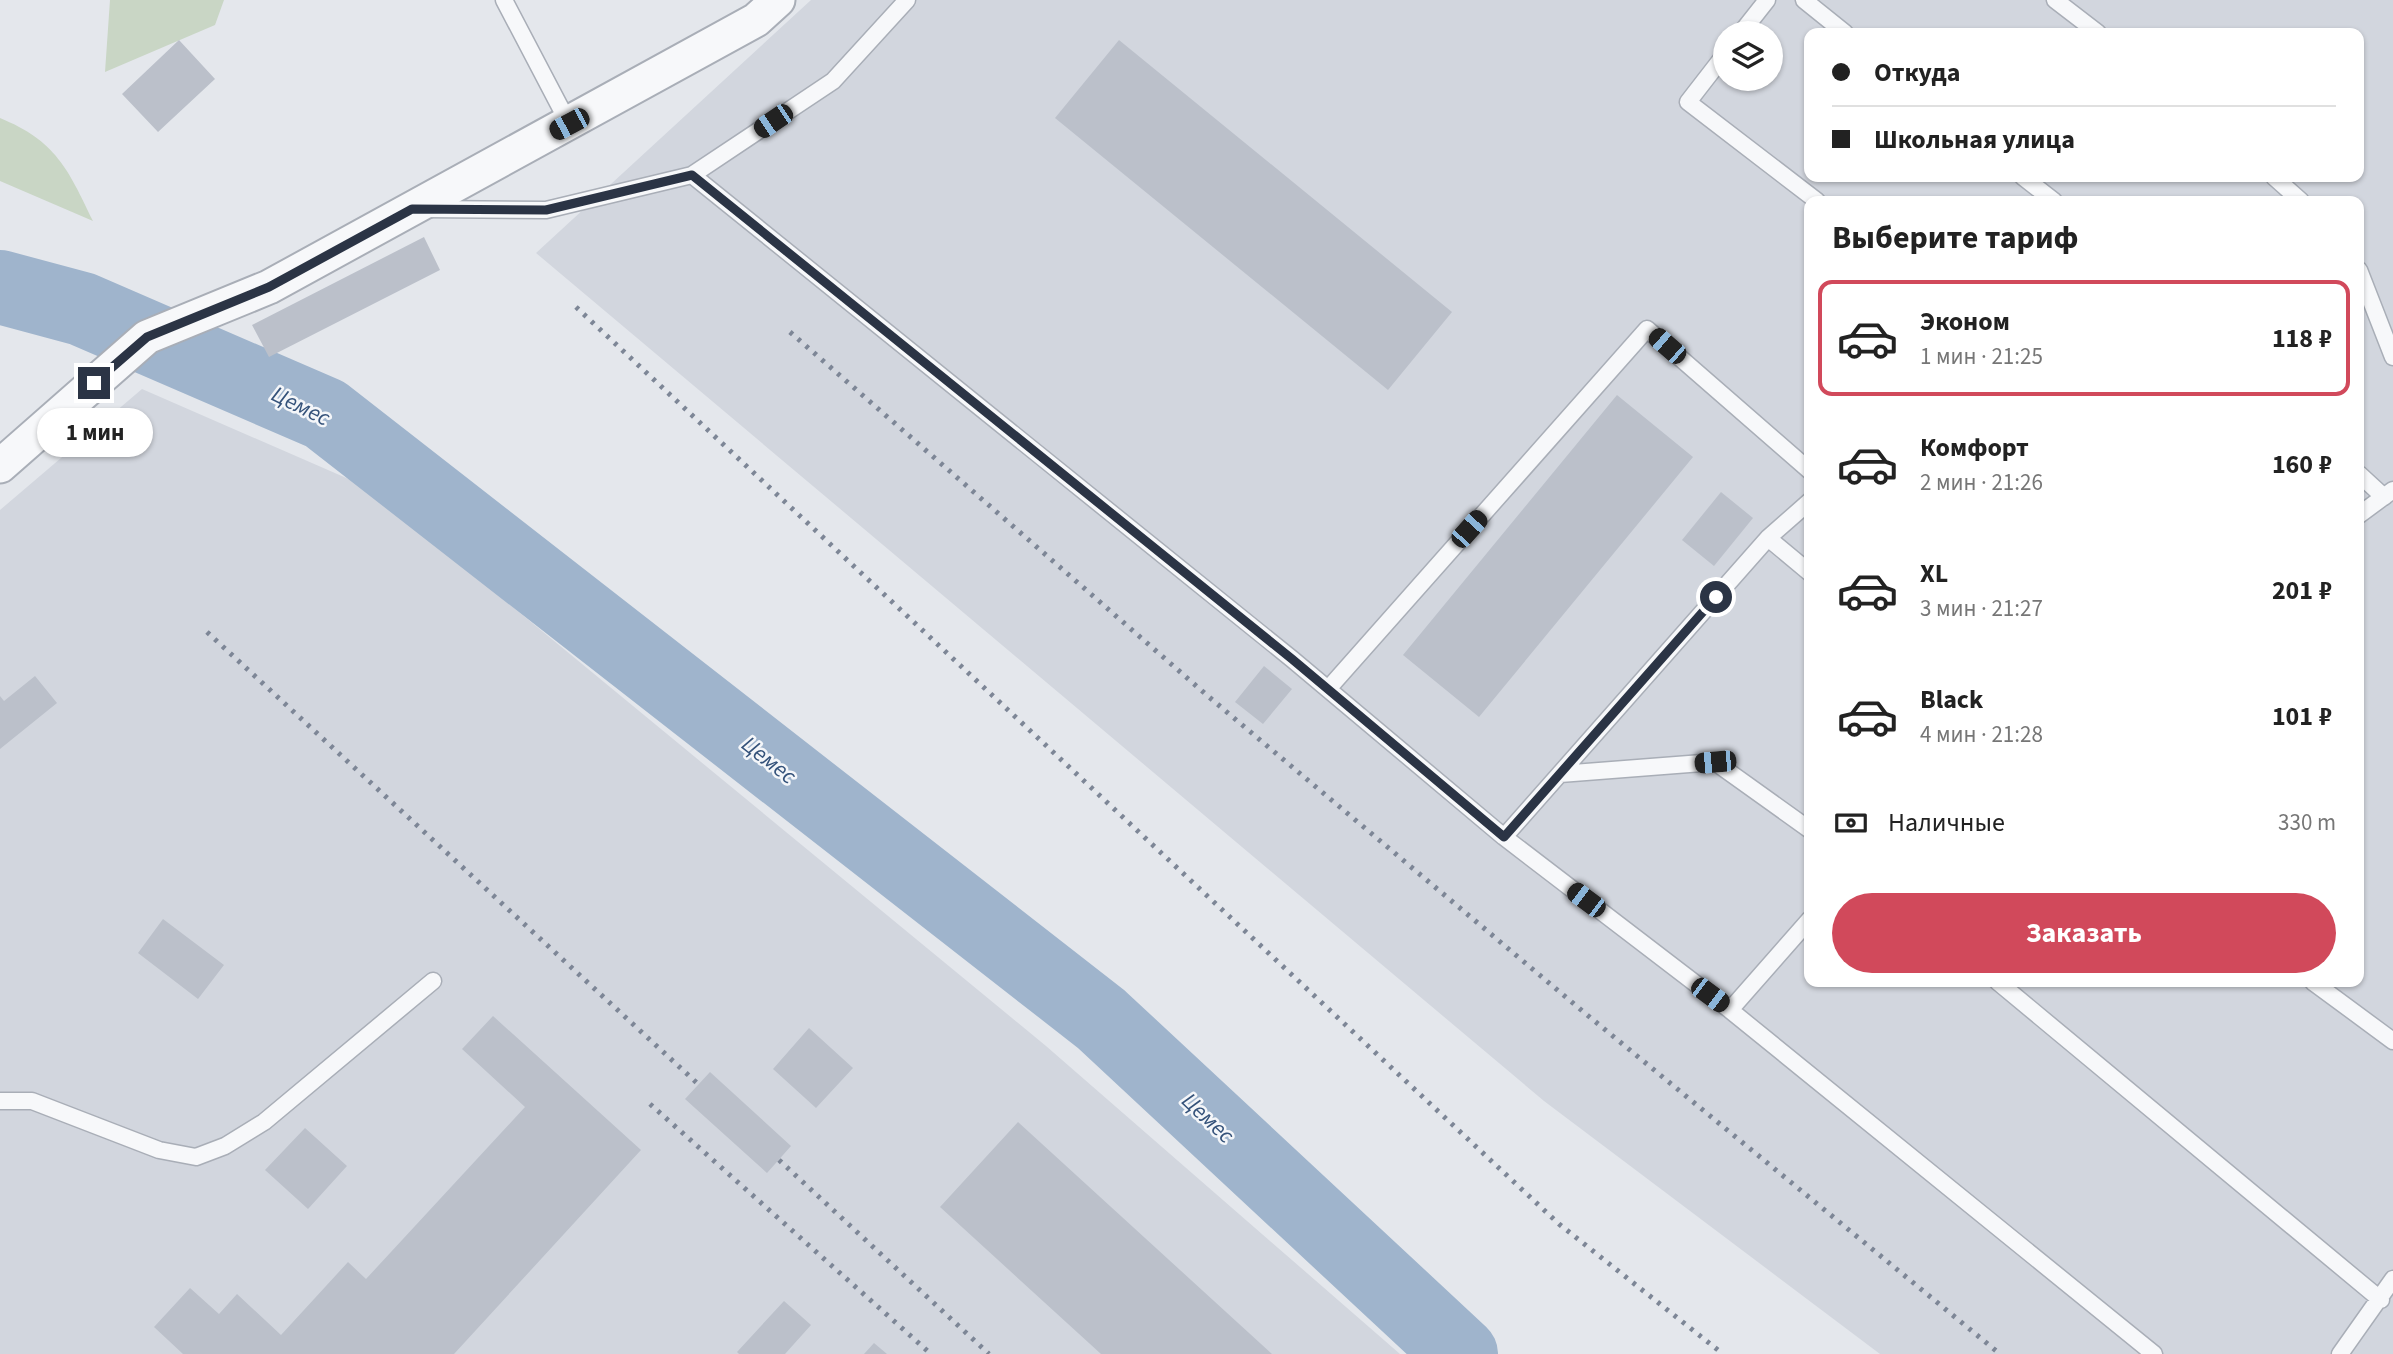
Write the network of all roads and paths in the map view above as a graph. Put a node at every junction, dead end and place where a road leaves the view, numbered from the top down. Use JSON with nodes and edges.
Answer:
{"nodes":[{"id":1,"x":504,"y":0,"type":"edge"},
{"id":2,"x":778,"y":0,"type":"edge"},
{"id":3,"x":907,"y":0,"type":"edge"},
{"id":4,"x":1767,"y":0,"type":"edge"},
{"id":5,"x":1804,"y":0,"type":"edge"},
{"id":6,"x":2055,"y":0,"type":"edge"},
{"id":7,"x":1750,"y":21,"type":"edge"},
{"id":8,"x":1839,"y":28,"type":"edge"},
{"id":9,"x":2091,"y":28,"type":"edge"},
{"id":10,"x":1713,"y":70,"type":"edge"},
{"id":11,"x":569,"y":124,"type":"junction"},
{"id":12,"x":692,"y":175,"type":"junction"},
{"id":13,"x":2030,"y":182,"type":"edge"},
{"id":14,"x":2280,"y":182,"type":"edge"},
{"id":15,"x":1810,"y":196,"type":"edge"},
{"id":16,"x":2048,"y":196,"type":"edge"},
{"id":17,"x":2295,"y":196,"type":"edge"},
{"id":18,"x":412,"y":209,"type":"junction"},
{"id":19,"x":2364,"y":283,"type":"edge"},
{"id":20,"x":2393,"y":357,"type":"edge"},
{"id":21,"x":0,"y":466,"type":"edge"},
{"id":22,"x":1804,"y":466,"type":"edge"},
{"id":23,"x":2364,"y":477,"type":"edge"},
{"id":24,"x":2388,"y":494,"type":"edge"},
{"id":25,"x":1804,"y":507,"type":"edge"},
{"id":26,"x":2364,"y":511,"type":"edge"},
{"id":27,"x":1768,"y":538,"type":"junction"},
{"id":28,"x":1804,"y":568,"type":"edge"},
{"id":29,"x":1328,"y":689,"type":"junction"},
{"id":30,"x":1560,"y":774,"type":"junction"},
{"id":31,"x":1804,"y":826,"type":"edge"},
{"id":32,"x":1504,"y":837,"type":"junction"},
{"id":33,"x":1804,"y":926,"type":"edge"},
{"id":34,"x":433,"y":981,"type":"dead end"},
{"id":35,"x":2004,"y":987,"type":"edge"},
{"id":36,"x":2320,"y":987,"type":"edge"},
{"id":37,"x":1730,"y":1010,"type":"junction"},
{"id":38,"x":2393,"y":1041,"type":"edge"},
{"id":39,"x":0,"y":1101,"type":"edge"},
{"id":40,"x":2393,"y":1279,"type":"edge"},
{"id":41,"x":2381,"y":1300,"type":"junction"},
{"id":42,"x":2154,"y":1354,"type":"edge"},
{"id":43,"x":2340,"y":1354,"type":"edge"}],
"edges":[{"from":1,"to":11,"type":"lane"},
{"from":2,"to":11,"type":"street"},
{"from":3,"to":12,"type":"lane"},
{"from":4,"to":7,"type":"lane"},
{"from":5,"to":8,"type":"lane"},
{"from":6,"to":9,"type":"lane"},
{"from":10,"to":15,"type":"lane"},
{"from":11,"to":18,"type":"street"},
{"from":12,"to":18,"type":"lane"},
{"from":12,"to":29,"type":"lane"},
{"from":13,"to":16,"type":"lane"},
{"from":14,"to":17,"type":"lane"},
{"from":18,"to":21,"type":"street"},
{"from":19,"to":20,"type":"lane"},
{"from":22,"to":29,"type":"lane"},
{"from":23,"to":24,"type":"lane"},
{"from":24,"to":26,"type":"lane"},
{"from":25,"to":27,"type":"lane"},
{"from":27,"to":28,"type":"lane"},
{"from":27,"to":30,"type":"lane"},
{"from":29,"to":32,"type":"lane"},
{"from":30,"to":31,"type":"lane"},
{"from":30,"to":32,"type":"lane"},
{"from":32,"to":37,"type":"lane"},
{"from":33,"to":37,"type":"lane"},
{"from":34,"to":39,"type":"lane"},
{"from":35,"to":41,"type":"lane"},
{"from":36,"to":38,"type":"lane"},
{"from":37,"to":42,"type":"lane"},
{"from":40,"to":41,"type":"lane"},
{"from":41,"to":43,"type":"lane"}]}
